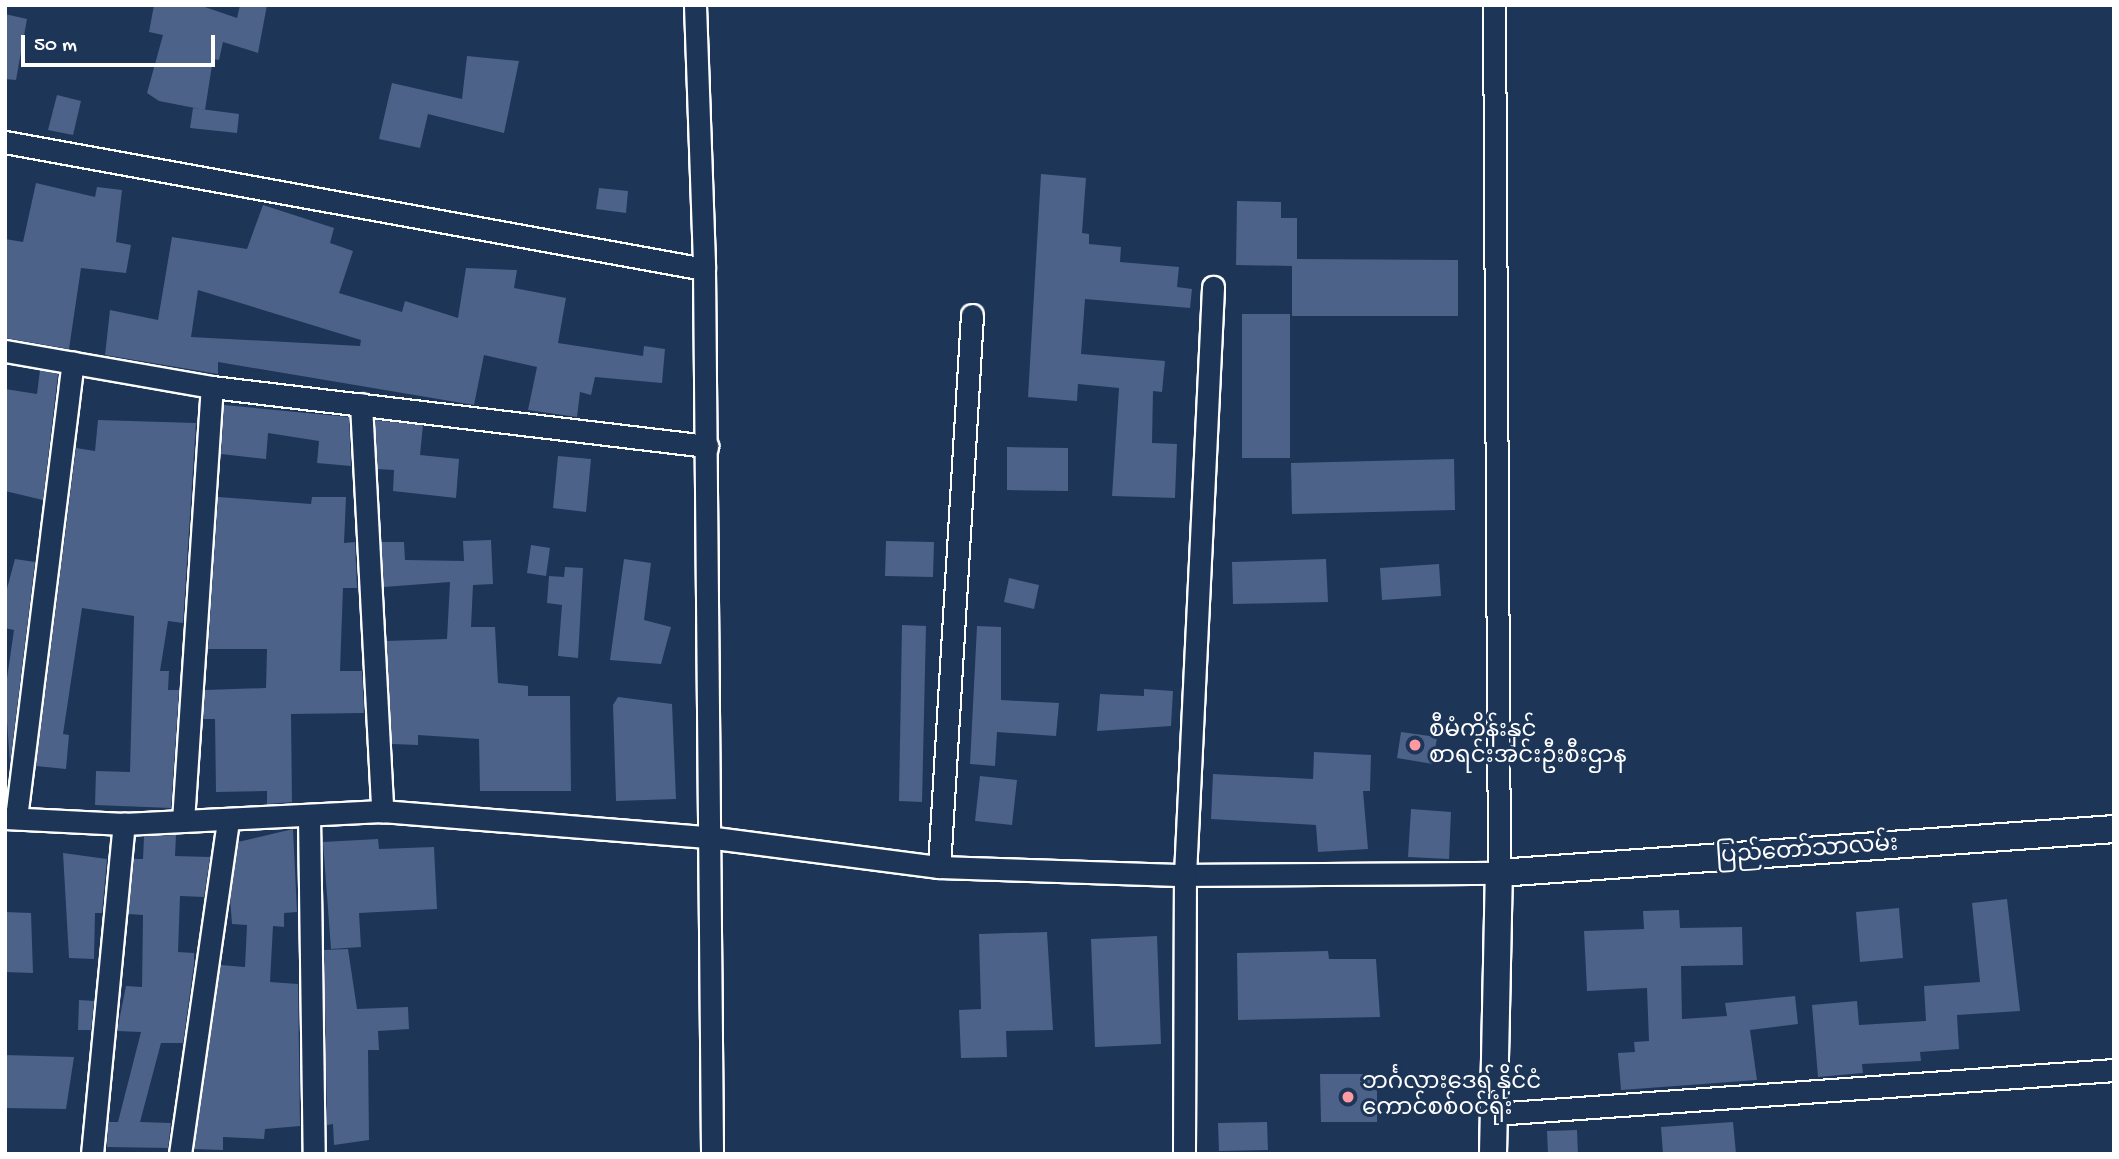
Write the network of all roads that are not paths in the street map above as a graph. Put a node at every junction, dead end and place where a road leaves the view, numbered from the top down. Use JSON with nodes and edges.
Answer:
{"nodes":[{"id":1,"x":695,"y":5,"type":"edge"},
{"id":2,"x":1494,"y":5,"type":"edge"},
{"id":3,"x":5,"y":142,"type":"edge"},
{"id":4,"x":704,"y":269,"type":"junction"},
{"id":5,"x":1213,"y":287,"type":"dead end"},
{"id":6,"x":972,"y":315,"type":"dead end"},
{"id":7,"x":7,"y":358,"type":"edge"},
{"id":8,"x":73,"y":363,"type":"junction"},
{"id":9,"x":212,"y":387,"type":"junction"},
{"id":10,"x":361,"y":404,"type":"junction"},
{"id":11,"x":707,"y":446,"type":"junction"},
{"id":12,"x":382,"y":811,"type":"junction"},
{"id":13,"x":309,"y":816,"type":"junction"},
{"id":14,"x":11,"y":818,"type":"edge"},
{"id":15,"x":183,"y":821,"type":"junction"},
{"id":16,"x":228,"y":821,"type":"junction"},
{"id":17,"x":124,"y":824,"type":"junction"},
{"id":18,"x":2114,"y":829,"type":"edge"},
{"id":19,"x":707,"y":836,"type":"junction"},
{"id":20,"x":939,"y":867,"type":"junction"},
{"id":21,"x":1499,"y":873,"type":"junction"},
{"id":22,"x":1185,"y":875,"type":"junction"},
{"id":23,"x":2114,"y":1070,"type":"edge"},
{"id":24,"x":1494,"y":1114,"type":"junction"},
{"id":25,"x":92,"y":1154,"type":"edge"},
{"id":26,"x":180,"y":1154,"type":"edge"},
{"id":27,"x":314,"y":1154,"type":"edge"},
{"id":28,"x":712,"y":1154,"type":"edge"},
{"id":29,"x":1184,"y":1154,"type":"edge"},
{"id":30,"x":1493,"y":1154,"type":"edge"}],
"edges":[{"from":1,"to":4,"type":"street"},
{"from":2,"to":21,"type":"street"},
{"from":3,"to":4,"type":"street"},
{"from":4,"to":11,"type":"street"},
{"from":5,"to":22,"type":"street"},
{"from":6,"to":20,"type":"street"},
{"from":7,"to":8,"type":"street"},
{"from":8,"to":9,"type":"street"},
{"from":8,"to":14,"type":"street"},
{"from":9,"to":10,"type":"street"},
{"from":9,"to":15,"type":"street"},
{"from":10,"to":11,"type":"street"},
{"from":10,"to":12,"type":"street"},
{"from":11,"to":19,"type":"street"},
{"from":12,"to":13,"type":"street"},
{"from":12,"to":19,"type":"street"},
{"from":13,"to":16,"type":"street"},
{"from":13,"to":27,"type":"street"},
{"from":14,"to":17,"type":"street"},
{"from":15,"to":16,"type":"street"},
{"from":15,"to":17,"type":"street"},
{"from":16,"to":26,"type":"street"},
{"from":17,"to":25,"type":"street"},
{"from":18,"to":21,"type":"street","name":"ပြည်တော်သာလမ်း"},
{"from":19,"to":20,"type":"street"},
{"from":19,"to":28,"type":"street"},
{"from":20,"to":22,"type":"street"},
{"from":21,"to":22,"type":"street"},
{"from":21,"to":24,"type":"street"},
{"from":22,"to":29,"type":"street"},
{"from":23,"to":24,"type":"street"},
{"from":24,"to":30,"type":"street"}]}
